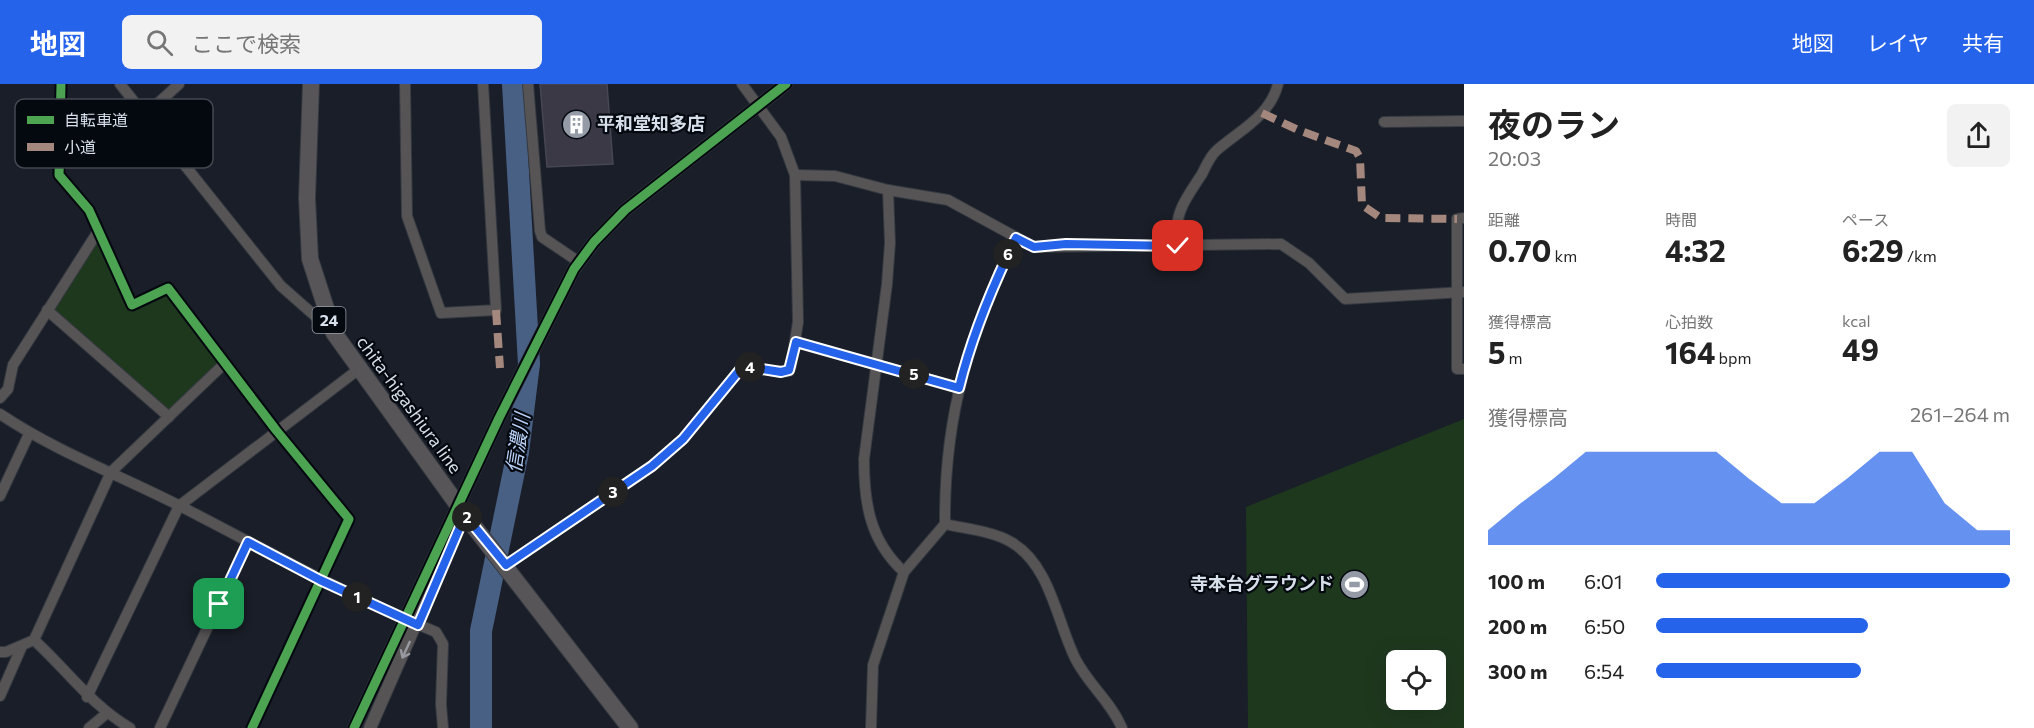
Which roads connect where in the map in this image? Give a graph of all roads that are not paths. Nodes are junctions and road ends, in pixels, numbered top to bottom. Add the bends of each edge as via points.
1 (61, 84) edge
2 (120, 84) edge
3 (179, 84) edge
4 (311, 84) edge
5 (405, 84) edge
6 (483, 84) edge
7 (528, 84) edge
8 (742, 84) edge
9 (786, 84) edge
10 (1278, 84) edge
11 (60, 99) edge
12 (131, 99) edge
13 (163, 99) edge
14 (759, 106) junction
15 (1384, 122) dead end
16 (1464, 122) edge
17 (58, 168) edge
18 (186, 168) edge
19 (795, 175) junction
20 (888, 190) junction
21 (1464, 218) edge
22 (97, 233) junction
23 (1016, 238) junction
24 (1178, 246) junction
25 (579, 262) junction
26 (1460, 292) edge
27 (47, 310) junction
28 (334, 333) junction
29 (796, 342) junction
30 (225, 363) junction
31 (876, 363) junction
32 (358, 369) junction
33 (1464, 369) edge
34 (959, 388) junction
35 (0, 398) edge
36 (0, 414) edge
37 (169, 417) junction
38 (276, 430) junction
39 (29, 434) junction
40 (111, 472) junction
41 (0, 496) edge
42 (179, 506) junction
43 (462, 510) junction
44 (945, 524) junction
45 (248, 542) junction
46 (506, 565) junction
47 (904, 572) junction
48 (320, 580) junction
49 (405, 619) junction
50 (418, 625) junction
51 (34, 640) junction
52 (22, 645) junction
53 (0, 652) edge
54 (0, 696) edge
55 (87, 697) junction
56 (106, 714) junction
57 (89, 728) edge
58 (130, 728) edge
59 (160, 728) edge
60 (252, 728) edge
61 (354, 728) edge
62 (370, 728) edge
63 (443, 728) edge
64 (630, 728) edge
65 (871, 728) edge
66 (1122, 728) edge

1 - 11 street
2 - 12 street
3 - 13 street
4 - 28 main road, chita-higashiura line / 24 via 310,259
5 - 6 street via 407,216 441,313 496,310
7 - 25 street via 540,231 542,237
8 - 14 street
9 - 14 street
10 - 24 street via 1274,100 1253,123 1215,152 1182,203 1176,230
14 - 19 street via 781,137
14 - 25 street via 625,210
15 - 16 street
17 - 22 street via 59,175 89,210
18 - 28 street via 281,286
19 - 20 street via 835,176
19 - 29 street
20 - 23 street via 948,200
20 - 31 street via 890,243
21 - 26 street via 1457,219
22 - 27 street
22 - 30 street via 132,305 168,288
23 - 24 street via 1034,247
23 - 34 street via 972,339
24 - 26 street via 1281,244 1309,263 1345,299
25 - 43 street via 499,418
26 - 33 street via 1457,369
27 - 35 street via 13,365 8,389
27 - 37 street
28 - 32 main road, chita-higashiura line / 24
29 - 31 street
29 - 46 street via 789,370 743,366 683,439 652,466
30 - 37 street
30 - 38 street
31 - 34 street
31 - 47 street via 864,459 864,495 878,542
32 - 38 street
32 - 43 main road, chita-higashiura line / 24
34 - 44 street via 945,477
36 - 39 street
37 - 40 street
38 - 42 street
38 - 48 street via 349,519
39 - 40 street
39 - 41 street
40 - 42 street
40 - 51 street
42 - 45 street
42 - 55 street
43 - 46 main road, chita-higashiura line / 24
43 - 49 street
43 - 50 street
44 - 47 street
44 - 66 street via 999,536 1021,549 1042,575 1077,661 1114,710
45 - 48 street
45 - 59 street
46 - 64 main road, chita-higashiura line / 24
47 - 65 street via 873,665
48 - 49 street
48 - 60 street
49 - 50 street
49 - 61 street
50 -> 62 street
50 - 63 street via 436,632 443,644
51 - 52 street
51 - 55 street
52 - 53 street
52 - 54 street
55 - 56 street
56 - 57 street
56 - 58 street

